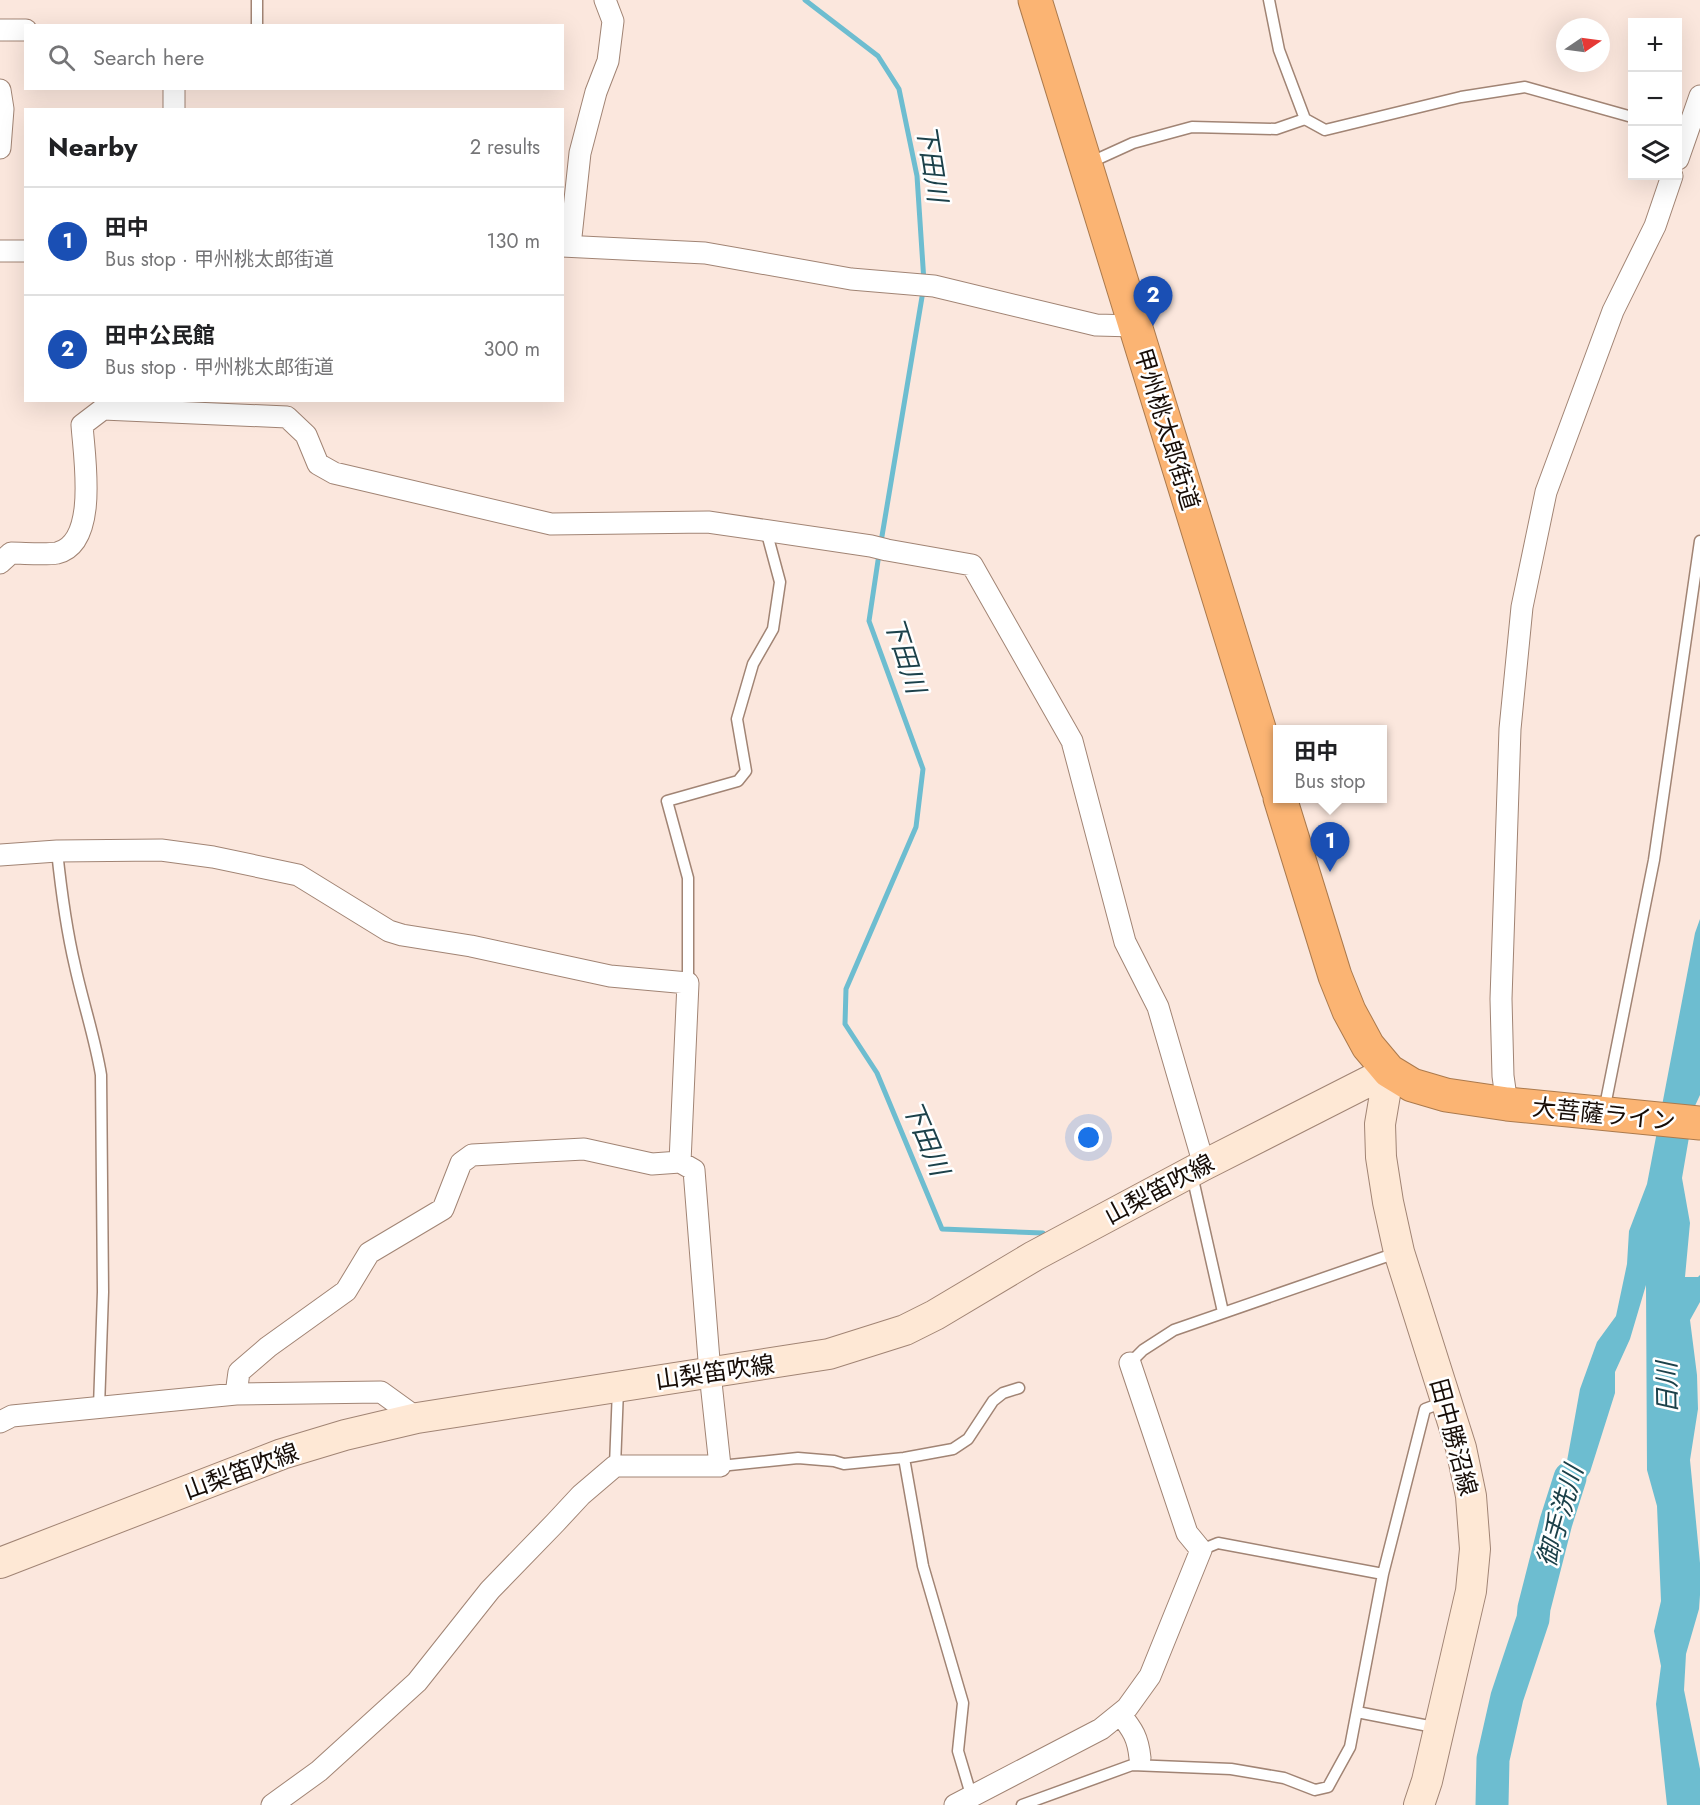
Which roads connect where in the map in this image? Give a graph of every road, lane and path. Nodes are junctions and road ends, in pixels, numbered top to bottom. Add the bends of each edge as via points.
1 (256, 0) edge
2 (605, 0) edge
3 (1035, 0) edge
4 (1269, 0) edge
5 (257, 24) edge
6 (0, 30) edge
7 (24, 30) edge
8 (0, 90) edge
9 (174, 90) edge
10 (1700, 96) edge
11 (174, 108) edge
12 (1628, 116) edge
13 (1305, 119) junction
14 (1682, 129) edge
15 (0, 148) edge
16 (1086, 164) junction
17 (1671, 180) edge
18 (566, 246) edge
19 (0, 251) edge
20 (24, 251) edge
21 (1135, 326) junction
22 (161, 406) edge
23 (766, 530) junction
24 (1700, 541) edge
25 (0, 563) edge
26 (1273, 774) edge
27 (1282, 803) edge
28 (57, 851) junction
29 (0, 855) edge
30 (688, 982) junction
31 (1389, 1071) junction
32 (1507, 1104) junction
33 (1603, 1114) junction
34 (1700, 1123) edge
35 (680, 1162) junction
36 (1198, 1168) junction
37 (1399, 1252) junction
38 (1223, 1312) junction
39 (1130, 1363) joint
40 (710, 1373) junction
41 (618, 1386) junction
42 (1019, 1388) dead end
43 (236, 1394) junction
44 (1446, 1401) junction
45 (99, 1407) junction
46 (417, 1418) junction
47 (0, 1422) edge
48 (904, 1458) junction
49 (615, 1466) junction
50 (720, 1466) junction
51 (1201, 1550) junction
52 (0, 1563) edge
53 (1383, 1574) junction
54 (1357, 1712) junction
55 (1120, 1714) junction
56 (1439, 1729) junction
57 (1140, 1762) junction
58 (966, 1802) edge
59 (272, 1805) edge
60 (1022, 1805) edge
61 (1419, 1805) edge

1 - 5 lane
2 - 18 street via 613,21 608,61 580,153
3 - 16 highway, 甲州桃太郎街道
4 - 13 lane via 1279,50
6 - 7 street
8 - 15 street
9 - 11 street
10 - 14 street
12 - 13 lane via 1525,87 1461,97 1325,130
13 - 16 lane via 1276,129 1192,127 1133,143
16 - 21 highway, 甲州桃太郎街道
17 - 32 street via 1655,226 1613,311 1546,492 1522,607 1510,729 1502,987
18 - 21 street via 705,253 851,279 925,285 1096,325
19 - 20 street
21 - 26 highway, 甲州桃太郎街道
22 - 23 street via 287,417 306,435 318,464 334,473 551,524 708,522
22 - 25 street via 102,409 82,425 87,496 83,526 71,547 57,553 11,553
23 - 30 lane via 780,582 772,629 753,664 737,719 746,771 738,781 667,801 688,878
23 - 36 street via 972,565 1072,741 1125,942 1158,1007
24 - 33 lane via 1654,860
27 - 31 highway via 1349,1011 1368,1046
28 - 29 street
28 - 30 street via 161,850 213,857 298,875 389,931 402,935 610,976
28 - 45 lane via 75,965 100,1075 103,1292
30 - 35 street
31 - 32 highway via 1412,1085 1446,1095
31 - 36 main road, 山梨笛吹線
31 - 37 main road, 田中勝沼線 via 1380,1124 1381,1157
32 - 33 highway, 大菩薩ライン
33 - 34 highway, 大菩薩ライン
35 - 40 street via 694,1170
35 - 43 street via 652,1164 584,1149 472,1155 461,1163 443,1209 369,1253 346,1291 239,1372
36 - 38 lane
36 - 40 main road, 山梨笛吹線 via 905,1330 829,1354
37 - 38 lane
37 - 44 main road, 田中勝沼線
38 - 39 lane via 1174,1329
39 - 51 street via 1187,1533
40 - 41 main road, 山梨笛吹線
40 - 50 street
41 - 46 main road, 山梨笛吹線
41 - 49 lane
42 - 48 lane via 993,1401 968,1439 953,1449
43 - 45 street
43 - 46 street via 381,1392
44 - 53 lane via 1425,1409
44 - 56 main road, 田中勝沼線 via 1471,1496 1475,1550 1471,1591
45 - 47 street via 12,1416
46 - 52 main road, 山梨笛吹線 via 282,1454
48 - 50 lane via 844,1464 798,1458
48 - 58 lane via 923,1566 963,1703 958,1751
49 - 50 street
49 - 59 street via 581,1495 490,1590 417,1682 319,1771
51 - 53 lane via 1218,1543
51 - 55 street via 1150,1676
53 - 54 lane
54 - 56 lane
54 - 57 lane via 1350,1747 1328,1787 1315,1790 1284,1778 1231,1769
55 - 57 street via 1138,1741
55 - 58 street via 1101,1730
56 - 61 main road, 田中勝沼線
57 - 60 lane

